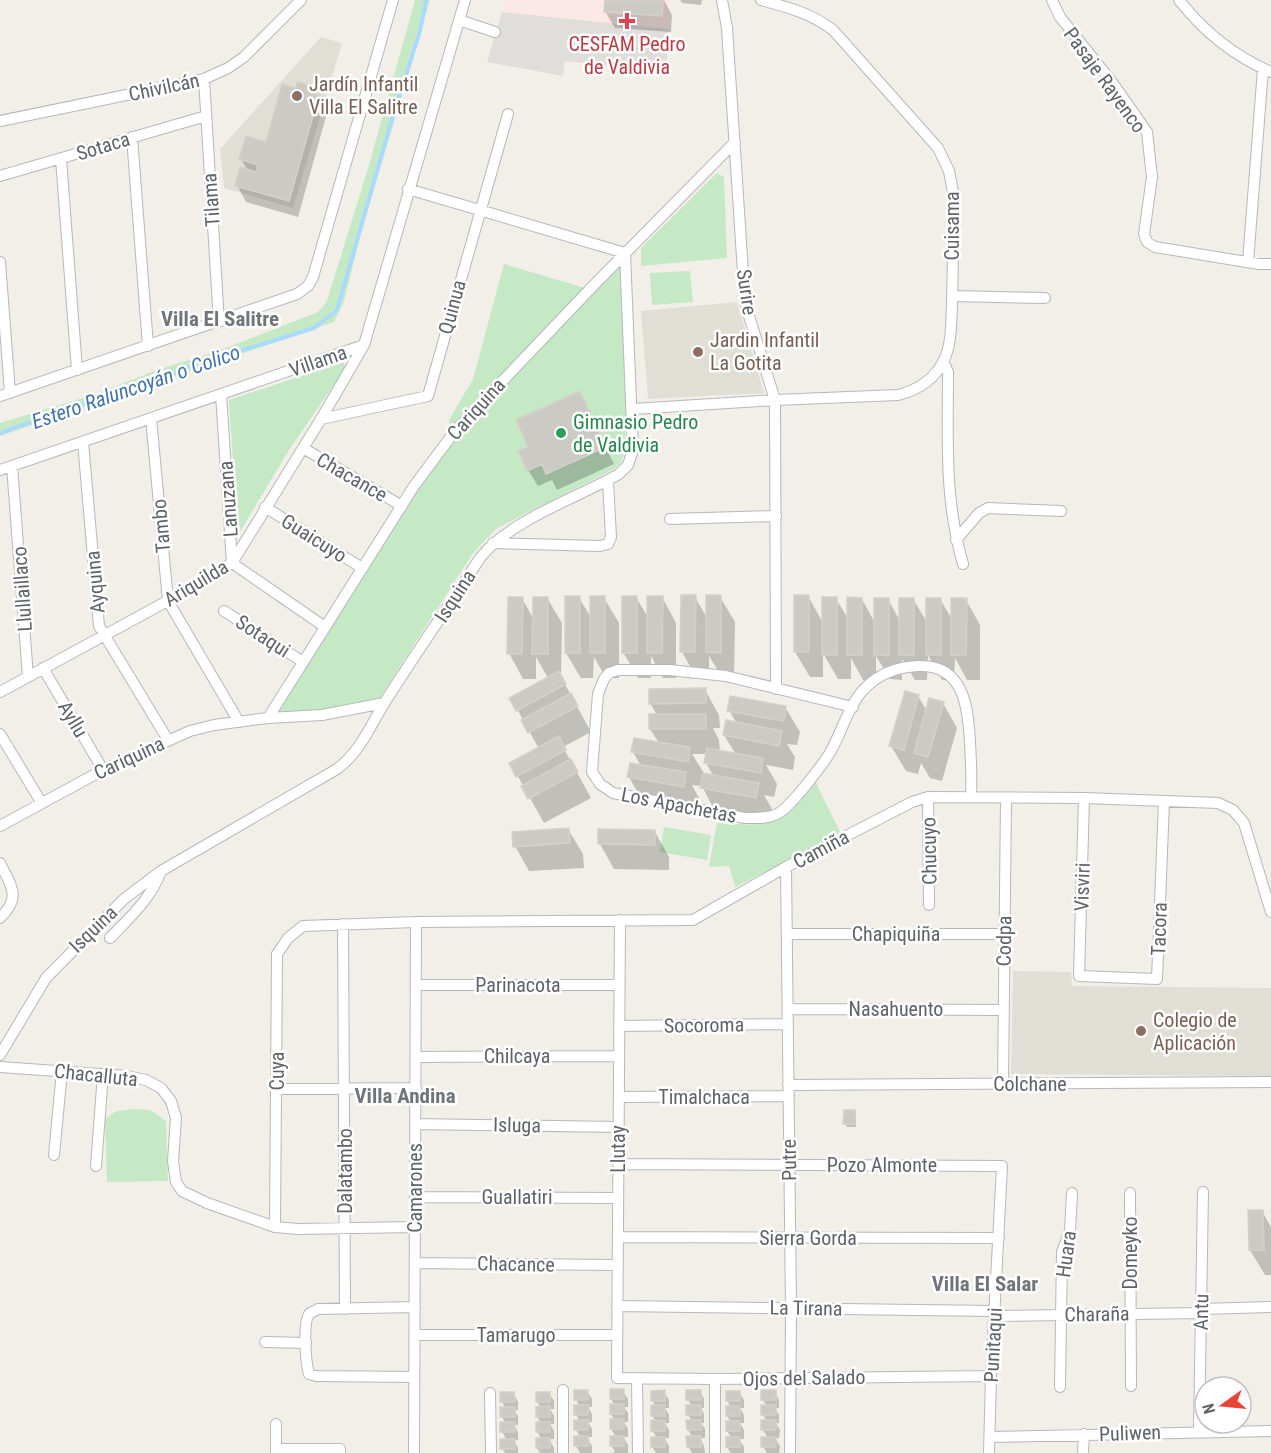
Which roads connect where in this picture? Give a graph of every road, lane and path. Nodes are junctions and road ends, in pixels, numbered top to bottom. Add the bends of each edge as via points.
1 (301, 0) edge
2 (393, 0) edge
3 (465, 0) edge
4 (723, 0) edge
5 (761, 0) edge
6 (1052, 0) edge
7 (1179, 0) edge
8 (459, 20) junction
9 (495, 32) dead end
10 (1267, 71) edge
11 (204, 79) junction
12 (508, 114) dead end
13 (206, 116) junction
14 (0, 121) edge
15 (132, 137) junction
16 (735, 142) junction
17 (61, 159) junction
18 (0, 176) edge
19 (408, 189) junction
20 (479, 211) junction
21 (625, 253) junction
22 (1248, 261) junction
23 (0, 262) edge
24 (1271, 264) edge
25 (952, 296) junction
26 (1045, 298) dead end
27 (219, 322) junction
28 (364, 345) junction
29 (148, 346) junction
30 (943, 361) junction
31 (77, 370) junction
32 (5, 394) edge
33 (221, 394) junction
34 (776, 400) junction
35 (633, 409) junction
36 (151, 418) junction
37 (321, 418) junction
38 (83, 442) junction
39 (303, 448) junction
40 (12, 466) junction
41 (0, 470) edge
42 (608, 481) junction
43 (402, 506) junction
44 (265, 507) junction
45 (1061, 511) dead end
46 (776, 516) junction
47 (670, 519) dead end
48 (956, 540) junction
49 (493, 543) junction
50 (232, 563) junction
51 (963, 564) dead end
52 (362, 568) junction
53 (168, 601) junction
54 (224, 611) dead end
55 (325, 627) junction
56 (103, 634) junction
57 (303, 662) junction
58 (43, 668) junction
59 (28, 676) junction
60 (776, 689) junction
61 (0, 692) edge
62 (384, 704) junction
63 (853, 707) junction
64 (268, 717) junction
65 (239, 722) junction
66 (0, 734) edge
67 (168, 740) junction
68 (103, 770) junction
69 (928, 797) junction
70 (971, 797) junction
71 (1006, 798) junction
72 (1084, 798) junction
73 (1164, 801) junction
74 (41, 802) junction
75 (0, 826) edge
76 (0, 863) edge
77 (786, 867) junction
78 (161, 871) junction
79 (929, 905) dead end
80 (1271, 912) edge
81 (0, 918) edge
82 (620, 920) junction
83 (416, 922) junction
84 (343, 924) junction
85 (303, 926) joint
86 (787, 934) junction
87 (1005, 934) junction
88 (110, 938) dead end
89 (1079, 976) joint
90 (416, 985) junction
91 (619, 985) junction
92 (788, 1009) junction
93 (1004, 1010) junction
94 (788, 1024) junction
95 (619, 1026) junction
96 (0, 1055) edge
97 (619, 1056) junction
98 (416, 1057) junction
99 (0, 1067) edge
100 (62, 1071) junction
101 (103, 1074) junction
102 (1271, 1082) edge
103 (789, 1084) junction
104 (1003, 1085) junction
105 (344, 1088) junction
106 (416, 1088) junction
107 (276, 1089) junction
108 (619, 1096) junction
109 (789, 1096) junction
110 (416, 1124) junction
111 (618, 1127) junction
112 (54, 1155) dead end
113 (618, 1164) junction
114 (789, 1165) junction
115 (96, 1166) dead end
116 (1002, 1166) joint
117 (1203, 1192) dead end
118 (1072, 1193) dead end
119 (1130, 1193) dead end
120 (415, 1197) junction
121 (618, 1198) junction
122 (275, 1227) junction
123 (415, 1227) junction
124 (345, 1229) junction
125 (618, 1237) junction
126 (790, 1238) junction
127 (999, 1238) junction
128 (415, 1263) junction
129 (618, 1265) junction
130 (618, 1306) junction
131 (415, 1307) junction
132 (1271, 1307) edge
133 (791, 1308) junction
134 (345, 1309) junction
135 (1201, 1311) junction
136 (995, 1313) junction
137 (1131, 1314) junction
138 (1060, 1315) junction
139 (415, 1335) junction
140 (617, 1335) junction
141 (265, 1341) dead end
142 (306, 1343) junction
143 (1200, 1375) edge
144 (991, 1376) junction
145 (414, 1377) junction
146 (790, 1377) junction
147 (617, 1378) joint
148 (637, 1378) junction
149 (715, 1379) junction
150 (1131, 1386) dead end
151 (1060, 1387) dead end
152 (563, 1390) dead end
153 (490, 1393) dead end
154 (276, 1424) dead end
155 (1193, 1431) edge
156 (1253, 1431) edge
157 (1271, 1431) edge
158 (1084, 1434) junction
159 (990, 1437) junction
160 (276, 1451) edge
161 (340, 1453) edge
162 (414, 1453) edge
163 (491, 1453) edge
164 (563, 1453) edge
165 (638, 1453) edge
166 (715, 1453) edge
167 (790, 1453) edge
168 (989, 1453) edge
169 (1083, 1453) edge

1 - 11 street, Chivilcán via 244,57
2 - 27 street via 311,282 297,294
3 - 8 street, Villama
4 - 16 street, Surire
5 - 25 street, Cuisama via 796,9 833,30 938,148 949,171 954,197
6 - 22 street, Pasaje Rayenco via 1060,17 1147,132 1152,177 1144,234 1147,242 1155,247
7 - 10 street via 1200,26 1233,53
8 - 9 street
8 - 19 street, Villama
10 - 22 street
11 - 13 street, Tilama
11 - 14 street, Chivilcán
12 - 20 street, Quinua
13 - 15 street, Sotaca
13 - 27 street, Tilama
15 - 17 street, Sotaca
15 - 29 street
16 - 21 street, Cariquina
16 - 34 street, Surire via 746,303
17 - 18 street, Sotaca
17 - 31 street
19 - 20 street
19 - 28 street, Villama
20 - 21 street
20 - 37 street, Quinua via 428,396
21 - 35 street, Isquina
21 - 43 street, Cariquina via 455,430
22 - 24 street
23 - 32 street
25 - 26 street
25 - 30 street, Cuisama via 950,343
27 - 29 street
28 - 33 street, Villama
28 - 37 street, Ariquilda
29 - 31 street
30 - 34 street, Cuisama via 925,383 898,395
30 - 48 street via 948,372 948,491
31 - 32 street
33 - 36 street, Villama
33 - 50 street, Lanuzana
34 - 35 street, Cuisama
34 - 46 street, Surire
35 - 42 street, Isquina via 632,458 624,470
36 - 38 street, Villama
36 - 53 street, Tambo
37 - 39 street, Ariquilda
38 - 40 street, Villama
38 - 56 street, Ayquina via 97,609
39 - 43 street, Chacance
39 - 44 street, Ariquilda
40 - 41 street, Villama
40 - 59 street, Llullaillaco
42 - 49 street, Isquina via 514,528
42 - 49 street via 608,544
43 - 52 street, Cariquina
44 - 50 street, Ariquilda
44 - 52 street, Guaicuyo
45 - 48 street via 988,508
46 - 47 street
46 - 60 street, Surire
48 - 51 street
49 - 62 street, Isquina
50 - 53 street, Ariquilda
50 - 55 street, Lanuzana
52 - 55 street, Cariquina
53 - 56 street, Ariquilda
53 - 65 street, Tambo
54 - 57 street, Sotaqui
55 - 57 street, Cariquina
56 - 58 street, Ariquilda
56 - 67 street, Ayquina
57 - 64 street, Cariquina
58 - 59 street, Ariquilda
58 - 68 street, Ayllu
59 - 61 street, Ariquilda
60 - 63 street, Los Apachetas
60 - 63 street, Los Apachetas via 743,679 685,671 618,670 609,674 598,694 592,772 613,793 745,818 777,814 789,806 831,751
62 - 64 street, Cariquina via 322,715
62 - 78 street, Isquina via 361,745 337,769
63 - 70 street, Los Apachetas via 864,688 890,671 922,666 946,674 960,687 967,705
64 - 65 street, Cariquina
65 - 67 street, Cariquina via 190,731
66 - 74 street
67 - 68 street, Cariquina
68 - 74 street, Cariquina
69 - 70 street, Camiña
69 - 77 street, Camiña
69 - 79 street, Chucuyo
70 - 71 street, Camiña
71 - 72 street, Camiña
71 - 87 street, Codpa
72 - 73 street, Camiña
72 - 89 street, Visviri
73 - 80 street, Camiña via 1218,803 1239,816
73 - 89 street, Tacora via 1157,979
74 - 75 street, Cariquina
76 - 81 street via 13,897 10,908
77 - 82 street, Camiña via 693,920
77 - 86 street, Putre
78 - 88 street via 142,905
78 - 96 street, Isquina via 124,899 46,978
82 - 83 street, Camiña
82 - 91 street, Llutay
83 - 84 street, Camiña
83 - 90 street, Camarones
84 - 85 street, Camiña
84 - 105 street, Dalatambo
85 - 107 street, Cuya via 277,954
86 - 87 street, Chapiquiña
86 - 92 street, Putre
87 - 93 street, Codpa
90 - 91 street, Parinacota
90 - 98 street, Camarones
91 - 95 street, Llutay
92 - 93 street, Nasahuento
92 - 94 street, Putre
93 - 104 street, Codpa
94 - 95 street, Socoroma
94 - 103 street, Putre
95 - 97 street, Llutay
97 - 98 street, Chilcaya
97 - 108 street, Llutay
98 - 106 street, Camarones
99 - 100 street, Chacalluta
100 - 101 street, Chacalluta
100 - 112 street
101 - 115 street
101 - 122 street, Chacalluta via 146,1080 161,1088 171,1101 176,1118 173,1161 176,1182 182,1191
102 - 104 street, Colchane
103 - 104 street, Colchane
103 - 109 street, Putre
105 - 106 street
105 - 107 street
105 - 124 street, Dalatambo
106 - 110 street, Camarones
107 - 122 street, Cuya
108 - 109 street, Timalchaca
108 - 111 street, Llutay
109 - 114 street, Putre
110 - 111 street, Isluga
110 - 120 street, Camarones
111 - 113 street, Llutay
113 - 114 street, Pozo Almonte
113 - 121 street, Llutay
114 - 116 street, Pozo Almonte
114 - 126 street, Putre
116 - 127 street, Punitaqui
117 - 135 street, Antu
118 - 138 street, Huara via 1070,1232 1062,1252
119 - 137 street, Domeyko
120 - 121 street, Guallatiri
120 - 123 street, Camarones
121 - 125 street, Llutay
122 - 124 street
123 - 124 street
123 - 128 street, Camarones
124 - 134 street, Dalatambo
125 - 126 street, Sierra Gorda
125 - 129 street, Llutay
126 - 127 street, Sierra Gorda
126 - 133 street, Putre
127 - 136 street, Punitaqui
128 - 129 street, Chacance
128 - 131 street, Camarones
129 - 130 street, Llutay
130 - 133 street, La Tirana
130 - 140 street, Llutay
131 - 134 street
131 - 139 street, Camarones
132 - 135 street, Charaña
133 - 136 street, La Tirana
133 - 146 street, Putre
134 - 142 street via 318,1309 310,1313 306,1320
135 - 137 street, Charaña
135 - 143 street, Antu
136 - 138 street, Charaña
136 - 144 street, Punitaqui
137 - 138 street, Charaña
137 - 150 street, Domeyko
138 - 151 street, Huara
139 - 140 street, Tamarugo
139 - 145 street, Camarones
140 - 147 street, Llutay
141 - 142 street
142 - 145 street via 309,1374
144 - 146 street, Ojos del Salado
144 - 159 street, Punitaqui
145 - 162 street, Camarones
146 - 149 street, Ojos del Salado
146 - 167 street, Putre
147 - 148 street, Ojos del Salado
148 - 149 street, Ojos del Salado
148 - 165 street
149 - 166 street
152 - 164 street
153 - 163 street
154 - 160 street
155 - 158 street, Puliwen
156 - 157 street, Puliwen
158 - 159 street, Puliwen
158 - 169 street
159 - 168 street, Punitaqui
160 - 161 street via 340,1449

